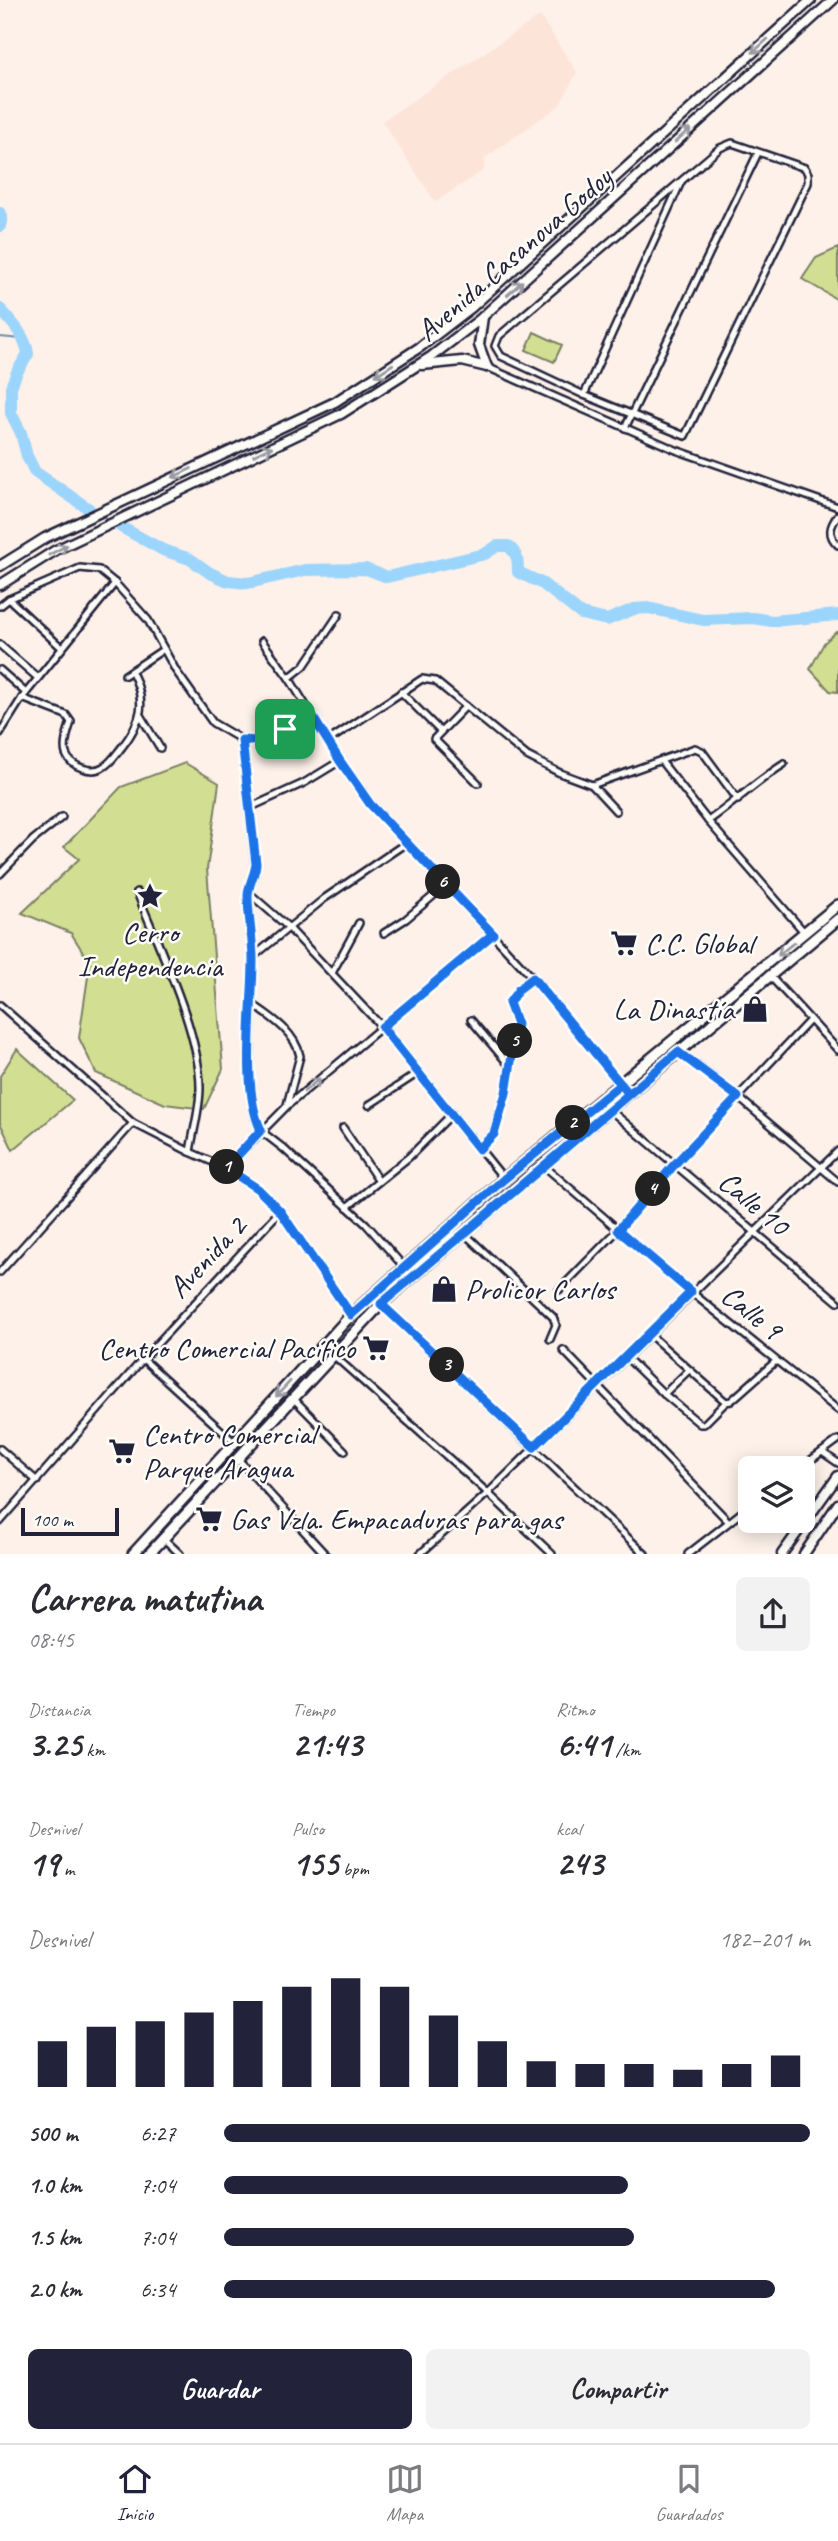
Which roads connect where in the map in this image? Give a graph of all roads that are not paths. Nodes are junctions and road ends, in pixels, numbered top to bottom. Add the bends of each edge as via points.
1 (811, 0) edge
2 (833, 0) edge
3 (758, 153) junction
4 (682, 179) junction
5 (483, 317) junction
6 (417, 366) junction
7 (487, 367) junction
8 (583, 395) junction
9 (632, 414) junction
10 (625, 428) junction
11 (838, 507) edge
12 (838, 515) edge
13 (838, 545) edge
14 (0, 566) edge
15 (115, 583) junction
16 (0, 585) edge
17 (9, 598) junction
18 (0, 606) edge
19 (339, 614) dead end
20 (262, 641) dead end
21 (0, 645) edge
22 (62, 648) junction
23 (164, 649) junction
24 (0, 670) edge
25 (38, 678) junction
26 (289, 678) junction
27 (401, 692) junction
28 (24, 695) junction
29 (466, 706) junction
30 (311, 714) junction
31 (140, 715) junction
32 (440, 731) junction
33 (0, 733) edge
34 (242, 740) junction
35 (328, 741) junction
36 (160, 748) dead end
37 (340, 761) junction
38 (662, 761) junction
39 (784, 764) dead end
40 (478, 783) dead end
41 (592, 785) junction
42 (738, 800) junction
43 (251, 807) junction
44 (616, 811) dead end
45 (62, 817) dead end
46 (708, 821) junction
47 (406, 843) junction
48 (0, 874) edge
49 (446, 885) junction
50 (137, 892) dead end
51 (248, 892) junction
52 (838, 905) edge
53 (838, 919) edge
54 (359, 923) dead end
55 (288, 927) junction
56 (383, 933) dead end
57 (805, 933) junction
58 (493, 934) junction
59 (253, 957) junction
60 (332, 973) junction
61 (769, 976) junction
62 (533, 978) junction
63 (253, 1004) junction
64 (0, 1005) edge
65 (471, 1020) dead end
66 (810, 1020) junction
67 (382, 1027) junction
68 (838, 1050) edge
69 (678, 1052) junction
70 (510, 1066) junction
71 (418, 1073) junction
72 (621, 1084) junction
73 (629, 1094) junction
74 (738, 1097) junction
75 (369, 1105) dead end
76 (287, 1106) junction
77 (610, 1110) junction
78 (451, 1115) junction
79 (133, 1122) junction
80 (343, 1128) dead end
81 (261, 1130) junction
82 (479, 1149) junction
83 (838, 1151) edge
84 (190, 1152) junction
85 (543, 1165) junction
86 (674, 1165) junction
87 (821, 1167) junction
88 (226, 1168) junction
89 (504, 1179) junction
90 (378, 1180) junction
91 (838, 1182) edge
92 (347, 1207) junction
93 (280, 1211) junction
94 (618, 1230) junction
95 (463, 1232) junction
96 (753, 1233) junction
97 (404, 1267) junction
98 (0, 1272) edge
99 (559, 1290) dead end
100 (691, 1292) junction
101 (838, 1302) edge
102 (381, 1304) junction
103 (351, 1315) junction
104 (649, 1334) junction
105 (550, 1339) dead end
106 (564, 1350) dead end
107 (332, 1354) junction
108 (626, 1357) junction
109 (143, 1359) junction
110 (776, 1360) junction
111 (688, 1371) junction
112 (596, 1385) junction
113 (664, 1394) junction
114 (292, 1397) junction
115 (726, 1402) junction
116 (838, 1410) edge
117 (838, 1440) edge
118 (234, 1442) junction
119 (534, 1447) junction
120 (0, 1449) edge
121 (345, 1451) dead end
122 (822, 1452) junction
123 (815, 1457) edge
124 (237, 1458) junction
125 (838, 1463) edge
126 (838, 1476) edge
127 (37, 1481) junction
128 (488, 1493) junction
129 (838, 1504) edge
130 (738, 1514) edge
131 (728, 1521) junction
132 (0, 1522) edge
133 (163, 1538) junction
134 (808, 1552) edge
135 (134, 1554) edge
136 (149, 1554) edge
137 (180, 1554) edge
138 (325, 1554) edge
139 (420, 1554) edge
140 (552, 1554) edge
141 (645, 1554) edge
142 (688, 1554) edge
143 (782, 1554) edge

1 -> 14 street, Avenida Casanova Godoy via 472,307 420,347 335,402 45,538
5 -> 2 street, Avenida Casanova Godoy
3 - 4 street via 726,144
3 - 9 street
3 - 9 street via 805,168 808,183 685,436
4 - 8 street
4 - 8 street via 499,335 495,346 501,355
5 - 6 street, Avenida Casanova Godoy
5 - 7 street via 479,345
6 - 7 street via 461,361
16 -> 6 street, Avenida Casanova Godoy via 56,550 341,414
7 - 10 street
8 - 9 street
9 - 10 street
10 - 11 street
12 - 13 street via 831,526
15 - 17 street via 99,570 80,568
15 - 22 street
15 - 23 street via 148,621
17 - 18 street
17 - 22 street
19 - 26 street via 304,666
20 - 26 street
21 - 25 street
22 - 25 street
23 - 31 street via 128,673 138,684
23 - 34 street via 208,718
24 - 28 street
25 - 28 street
26 - 30 street
27 - 29 street via 429,678
27 - 32 street
27 - 35 street
28 - 31 street via 70,719 66,754 84,769 103,767 113,758
28 - 33 street
29 - 32 street
29 - 41 street via 527,756
30 - 34 street via 257,741
30 - 35 street
31 - 36 street
32 - 40 street via 434,741
34 - 43 street
35 - 37 street
37 - 43 street
37 - 47 street via 370,804
38 - 41 street
38 - 42 street via 699,749
38 - 46 street
39 - 42 street
41 - 44 street
42 - 46 street
43 - 51 street via 256,864
45 - 48 street
46 - 57 street
47 - 49 street
47 - 55 street
49 - 56 street
49 - 58 street
50 - 84 street via 196,1057 200,1089
51 - 55 street
51 - 59 street
52 - 57 main road
53 - 61 main road
54 - 60 street
55 - 59 street
55 - 60 street
57 -> 72 main road
58 - 62 street
58 - 67 street
59 - 63 street
60 - 67 street
61 - 66 street
61 - 69 main road
62 - 70 street via 509,1003 517,1024
62 - 72 street
63 - 76 street via 273,1018 298,1048
63 - 81 street via 250,1075 255,1118
64 - 79 street
65 - 70 street
66 - 68 street
66 - 74 street
67 - 71 street
76 -> 67 street
69 - 73 main road
69 - 74 street
70 - 82 street via 494,1134
71 - 75 street
71 - 78 street
72 - 73 street
72 - 89 main road
73 - 77 main road
74 - 86 street
74 - 87 street
76 - 81 street
77 - 85 main road
77 - 86 street, Calle 10
78 - 82 street
78 - 90 street
79 - 84 street
79 - 98 street
80 - 90 street
81 - 88 street
81 - 92 street
82 - 89 street
83 - 87 street
84 - 88 street
85 - 94 street, Calle 9
85 - 95 main road
86 - 94 street
86 - 96 street, Calle 10
87 - 91 street
87 - 96 street
88 - 93 street via 258,1189
89 - 97 main road
90 - 92 street
92 - 97 street
93 - 103 street
93 - 109 street, Avenida 2
94 - 99 street
94 - 100 street, Calle 9
95 - 102 main road
95 - 105 street via 553,1317 556,1325
96 - 100 street
96 - 101 street, Calle 10
97 - 103 main road
100 - 104 street
100 - 110 street, Calle 9
102 - 107 main road
102 - 119 street
103 -> 118 main road
104 - 108 street
104 - 111 street
106 - 112 street
107 - 114 main road
107 - 128 street
108 - 112 street
108 - 113 street
109 - 118 street
109 - 127 street, Avenida 2
110 - 115 street
110 - 116 street, Calle 9
111 - 113 street
111 - 115 street
112 - 119 street
112 - 131 street
113 - 115 street via 700,1424
114 - 121 street
114 - 124 main road
117 - 122 street
118 - 135 main road
119 - 128 street
119 - 141 street
120 - 127 street
122 - 123 street
122 - 125 street
124 - 133 main road
124 - 138 street
126 - 143 street
127 - 132 street, Avenida 2
128 - 139 street
128 - 140 street
129 - 134 street
130 - 131 street
131 - 142 street
133 - 136 main road
133 - 137 street

